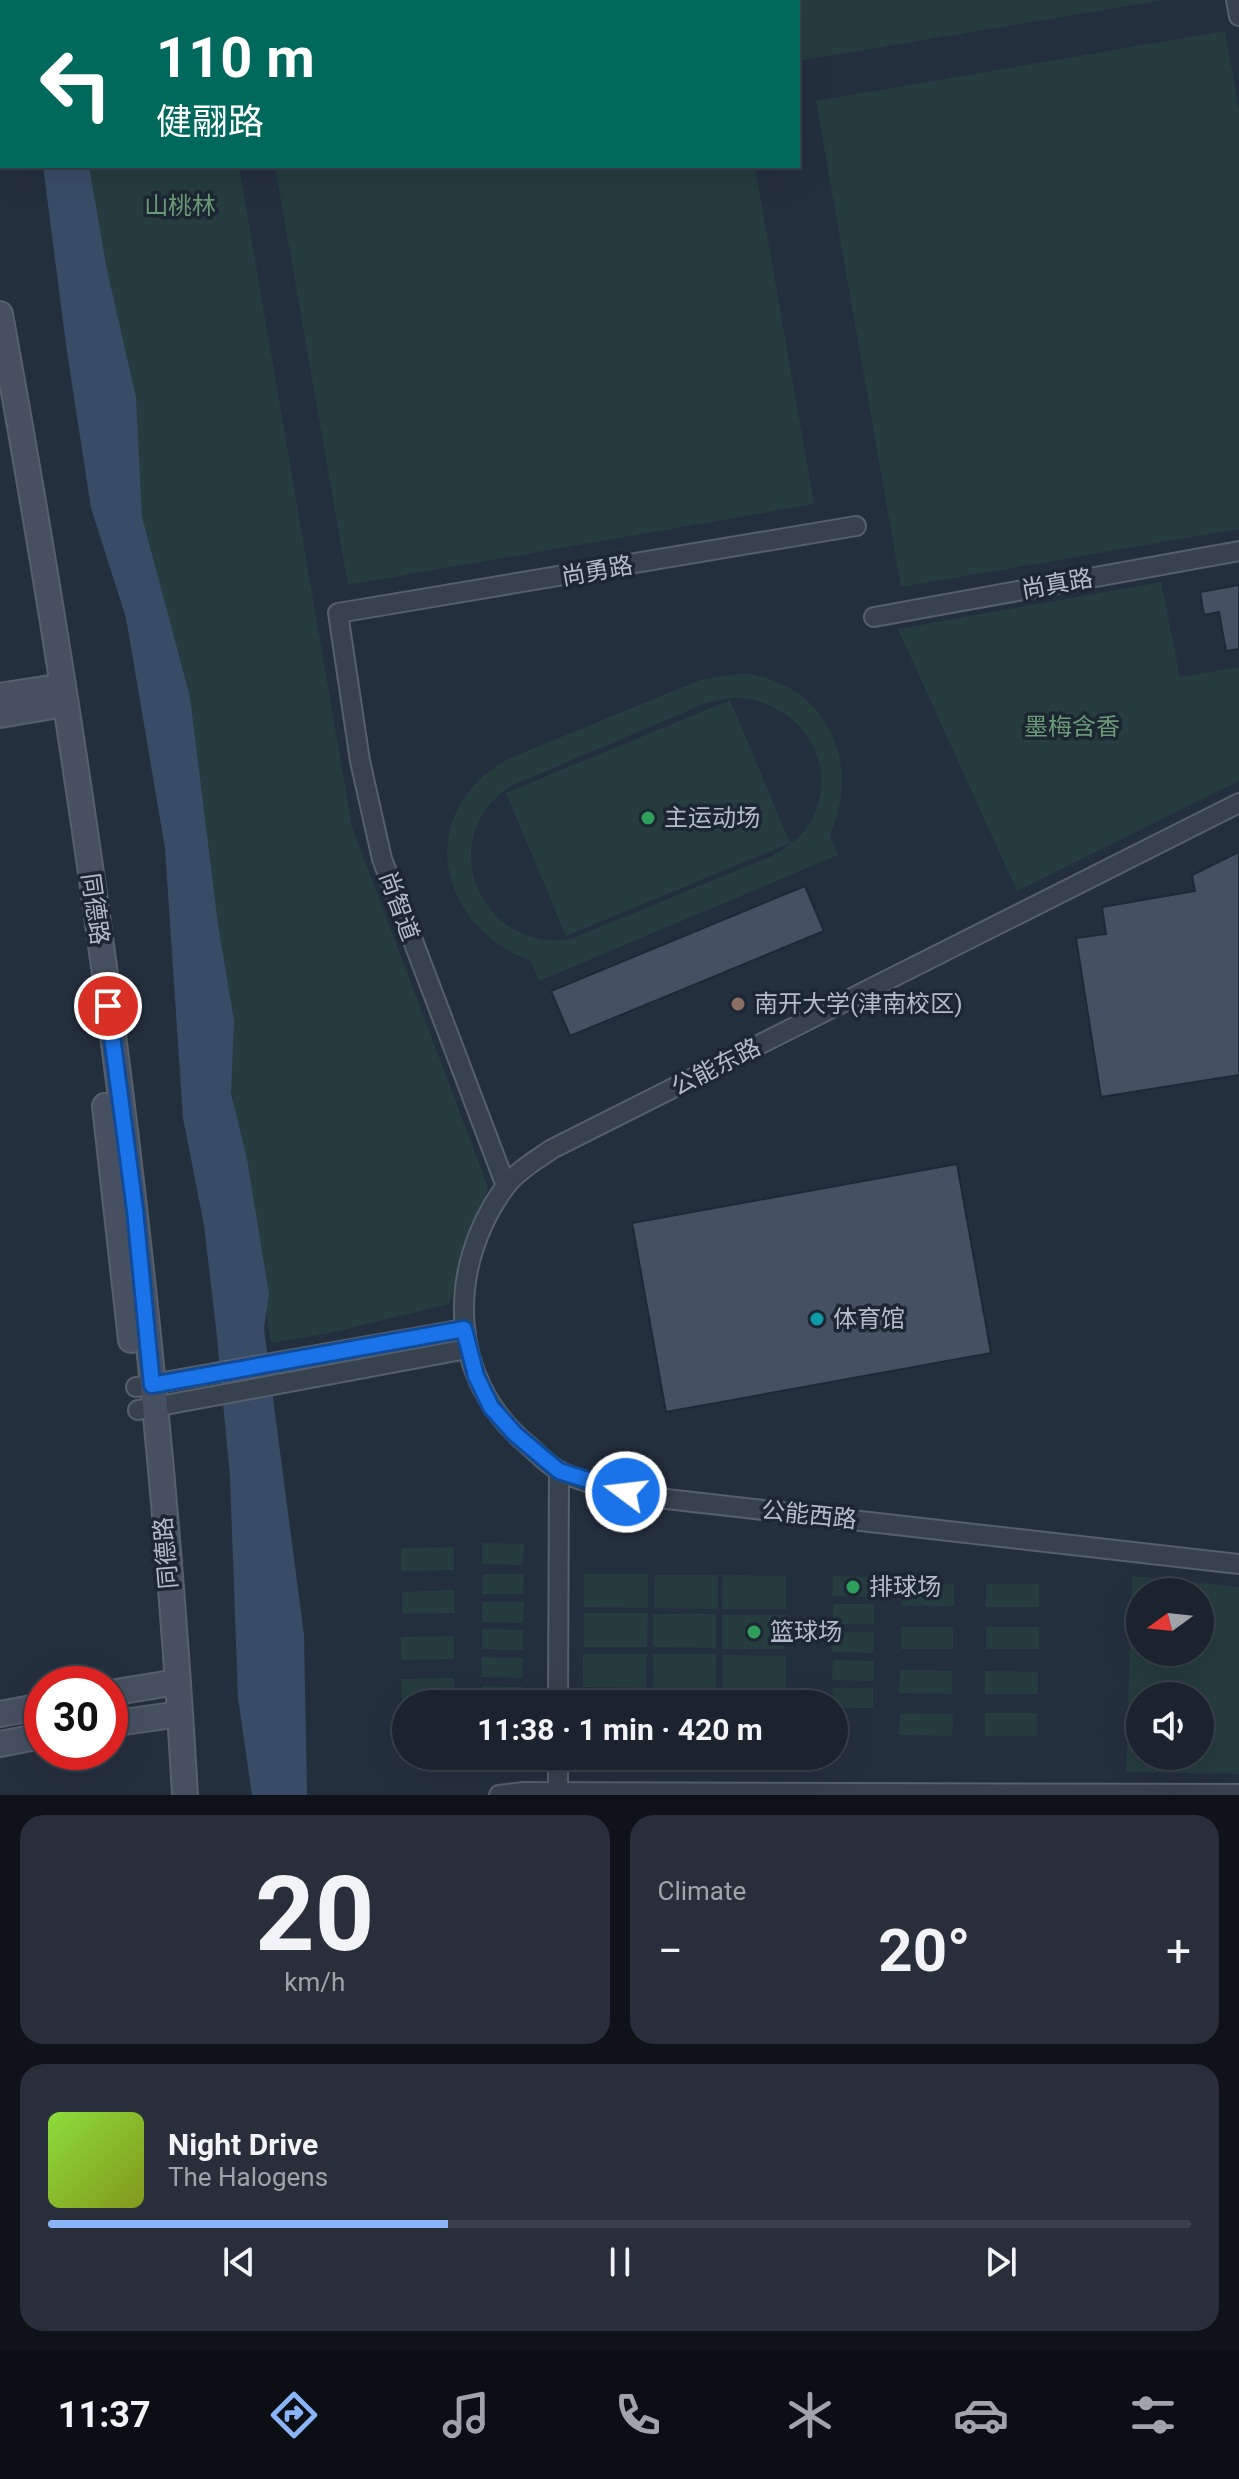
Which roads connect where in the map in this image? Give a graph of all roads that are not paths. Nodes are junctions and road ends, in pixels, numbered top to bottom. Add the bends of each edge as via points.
1 (1236, 0) edge
2 (1239, 16) edge
3 (0, 314) edge
4 (0, 399) edge
5 (856, 526) dead end
6 (1239, 551) edge
7 (338, 613) joint
8 (874, 617) dead end
9 (0, 696) edge
10 (56, 696) junction
11 (0, 715) edge
12 (1239, 803) edge
13 (506, 1186) junction
14 (464, 1329) junction
15 (467, 1349) junction
16 (145, 1397) junction
17 (559, 1471) junction
18 (1239, 1564) edge
19 (170, 1683) junction
20 (128, 1690) edge
21 (558, 1690) edge
22 (24, 1709) edge
23 (0, 1714) edge
24 (172, 1714) junction
25 (128, 1721) edge
26 (24, 1739) edge
27 (0, 1744) edge
28 (558, 1770) edge
29 (558, 1792) junction
30 (817, 1794) edge
31 (1239, 1794) edge
32 (169, 1795) edge
33 (185, 1795) edge
34 (499, 1795) edge

1 - 2 street
3 - 10 main road, 同德路
4 - 10 main road, 同德路
5 - 7 street, 尚勇路
6 - 8 street, 尚真路
7 - 13 street, 尚智道 via 360,761 382,859
9 - 10 main road
10 - 11 main road
10 - 16 main road, 同德路
12 - 13 street, 公能东路 via 552,1149
13 - 14 street, 公能东路 via 476,1240
14 - 15 street, 公能西路
14 - 16 street via 207,1375
15 - 16 street via 209,1396
15 - 17 street, 公能西路 via 491,1407
16 - 19 main road, 同德路
17 - 18 street, 公能西路 via 649,1497
17 - 21 street
19 - 20 main road
19 - 24 main road, 同德路
22 - 23 main road
24 - 25 main road
24 - 32 main road, 同德路
24 - 33 main road, 同德路
26 - 27 main road
28 - 29 street
29 - 30 street
29 - 34 street
30 - 31 street

